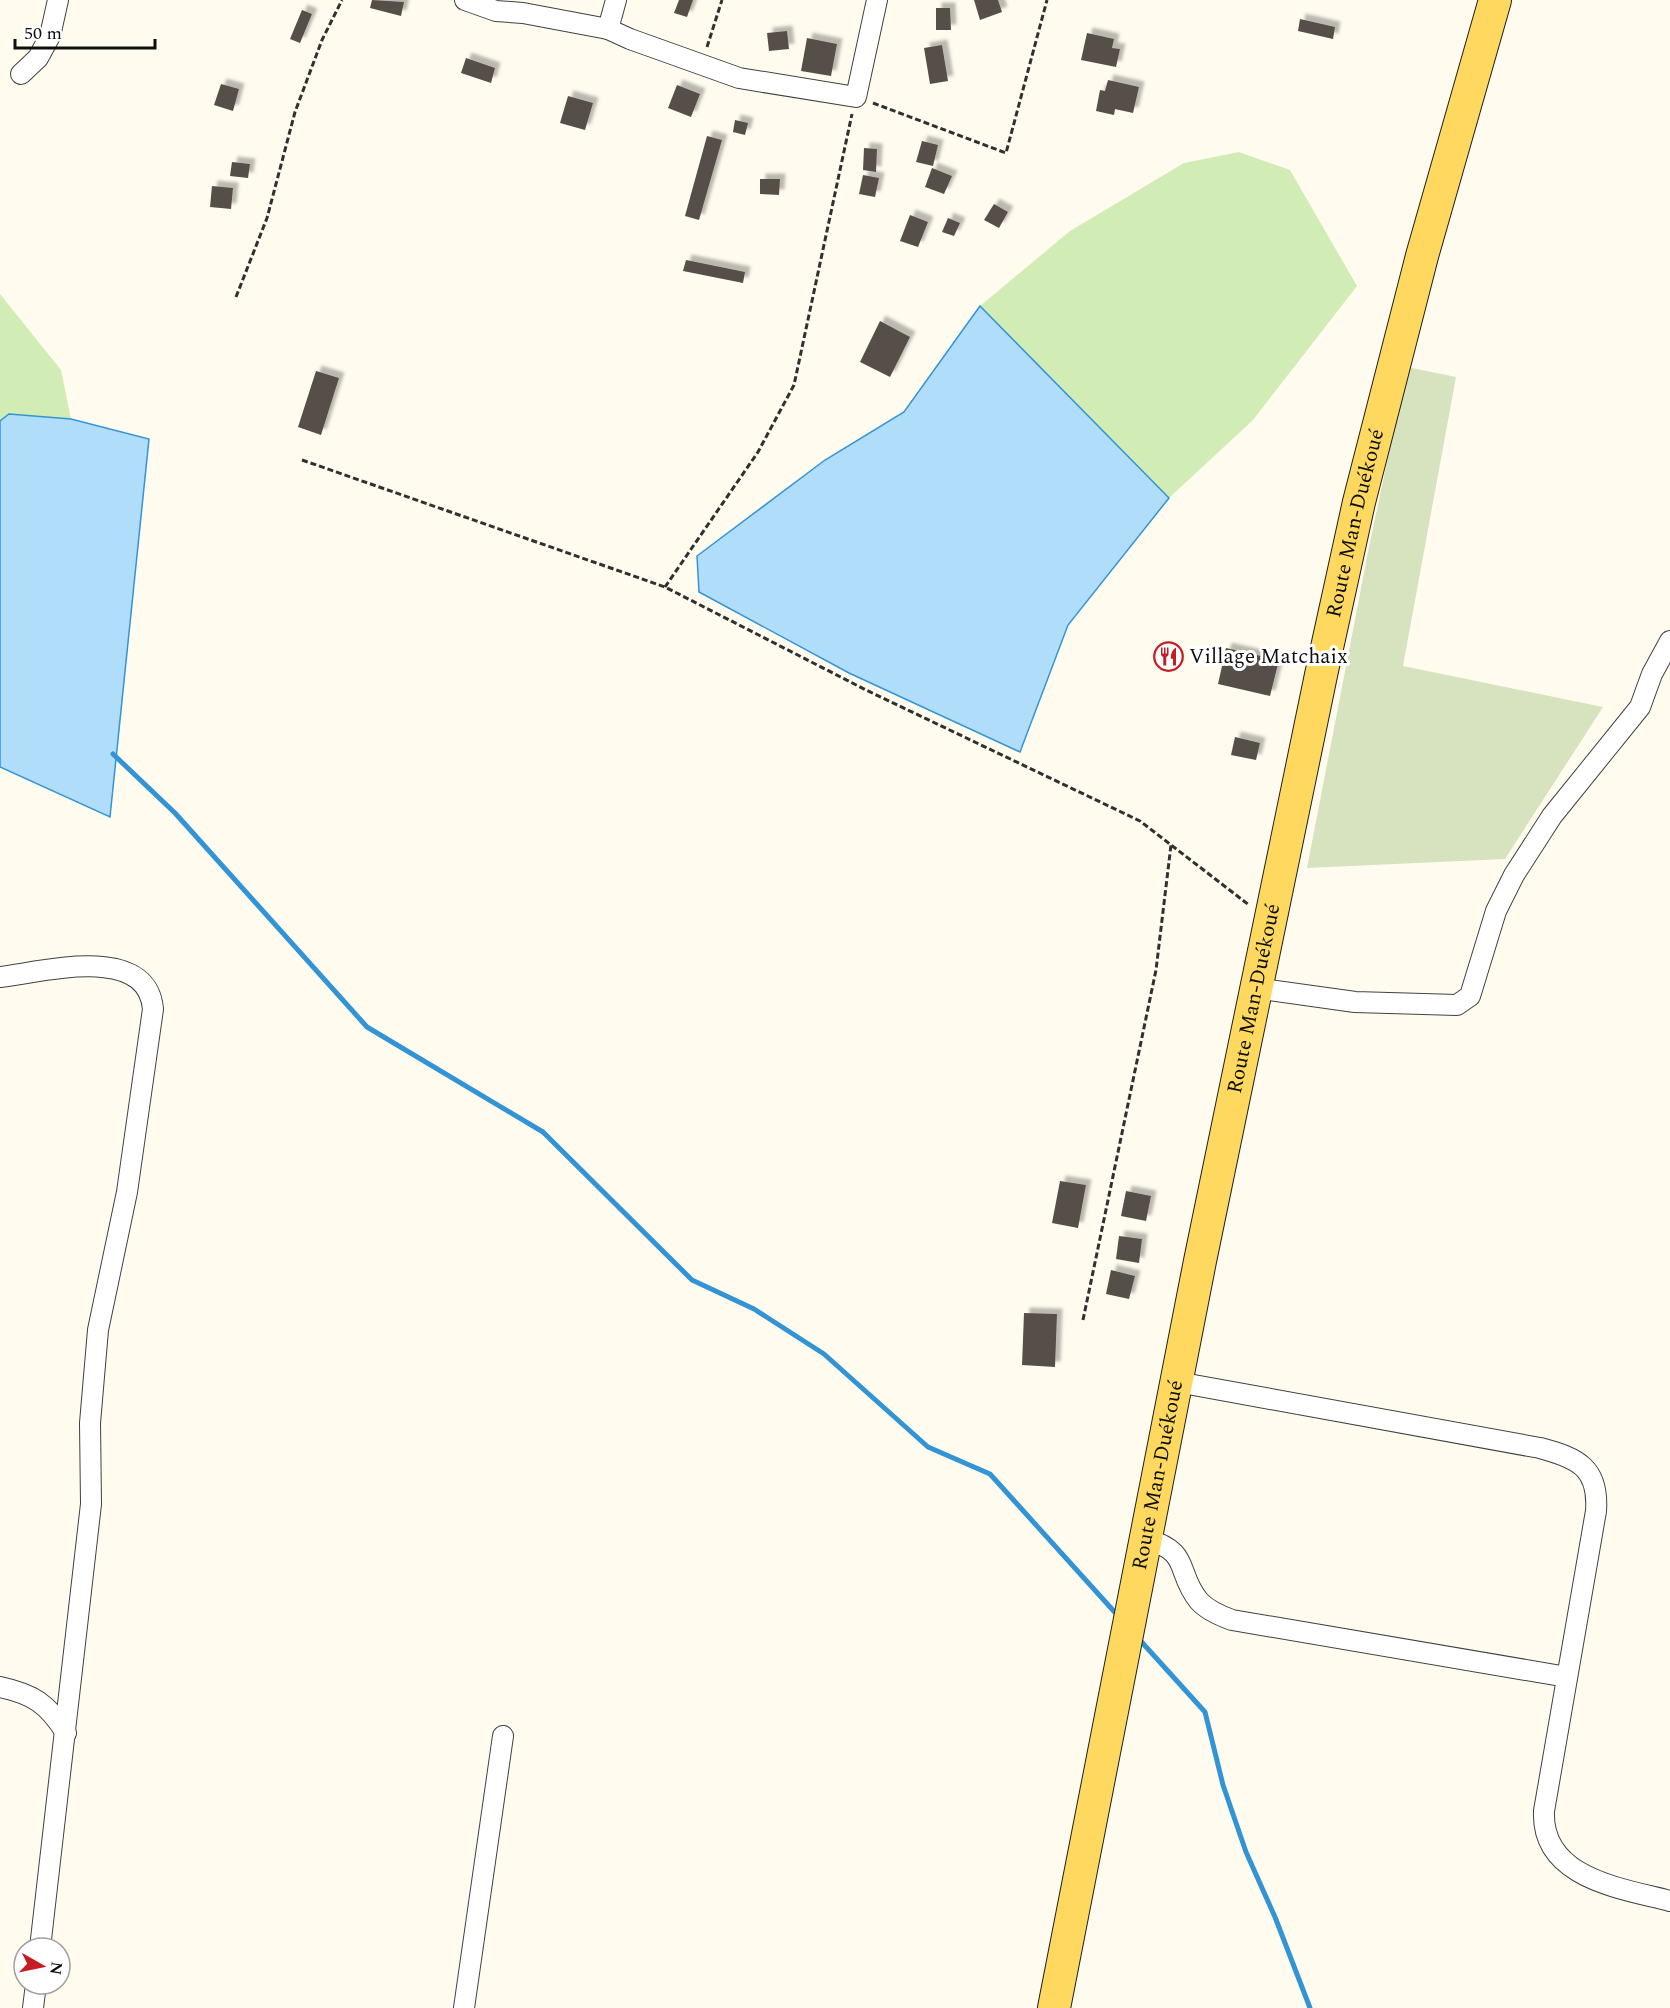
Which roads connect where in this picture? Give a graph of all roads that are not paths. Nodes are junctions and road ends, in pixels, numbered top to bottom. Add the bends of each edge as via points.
1 (58, 0) edge
2 (465, 0) edge
3 (616, 0) edge
4 (877, 0) edge
5 (1495, 0) edge
6 (608, 29) junction
7 (21, 74) dead end
8 (1670, 641) edge
9 (0, 977) edge
10 (1255, 988) junction
11 (1177, 1382) junction
12 (1145, 1539) junction
13 (1567, 1677) junction
14 (0, 1687) edge
15 (66, 1733) junction
16 (503, 1736) dead end
17 (1670, 1901) edge
18 (41, 1936) edge
19 (464, 2008) edge
20 (1054, 2008) edge

1 - 7 street via 50,36 38,58
2 - 6 street via 495,11
3 - 6 street
4 - 6 street via 856,97 739,78
5 - 10 main road, Route Man-Duékoué via 1422,256 1359,502
8 - 10 street via 1640,707 1552,816 1514,875 1496,911 1470,996 1457,1005 1355,1002
9 - 15 street via 87,966 113,967 128,972 152,997 127,1192 98,1330 90,1423 91,1504
10 - 11 main road, Route Man-Duékoué
11 - 12 main road, Route Man-Duékoué
11 - 13 street via 1540,1448 1581,1465 1594,1483 1596,1504
12 - 13 street via 1172,1550 1198,1600 1232,1620
12 - 20 main road, Route Man-Duékoué
13 - 17 street via 1544,1811 1548,1841 1561,1859 1590,1877
14 - 15 street via 36,1699 52,1711
15 - 18 street
16 - 19 street

